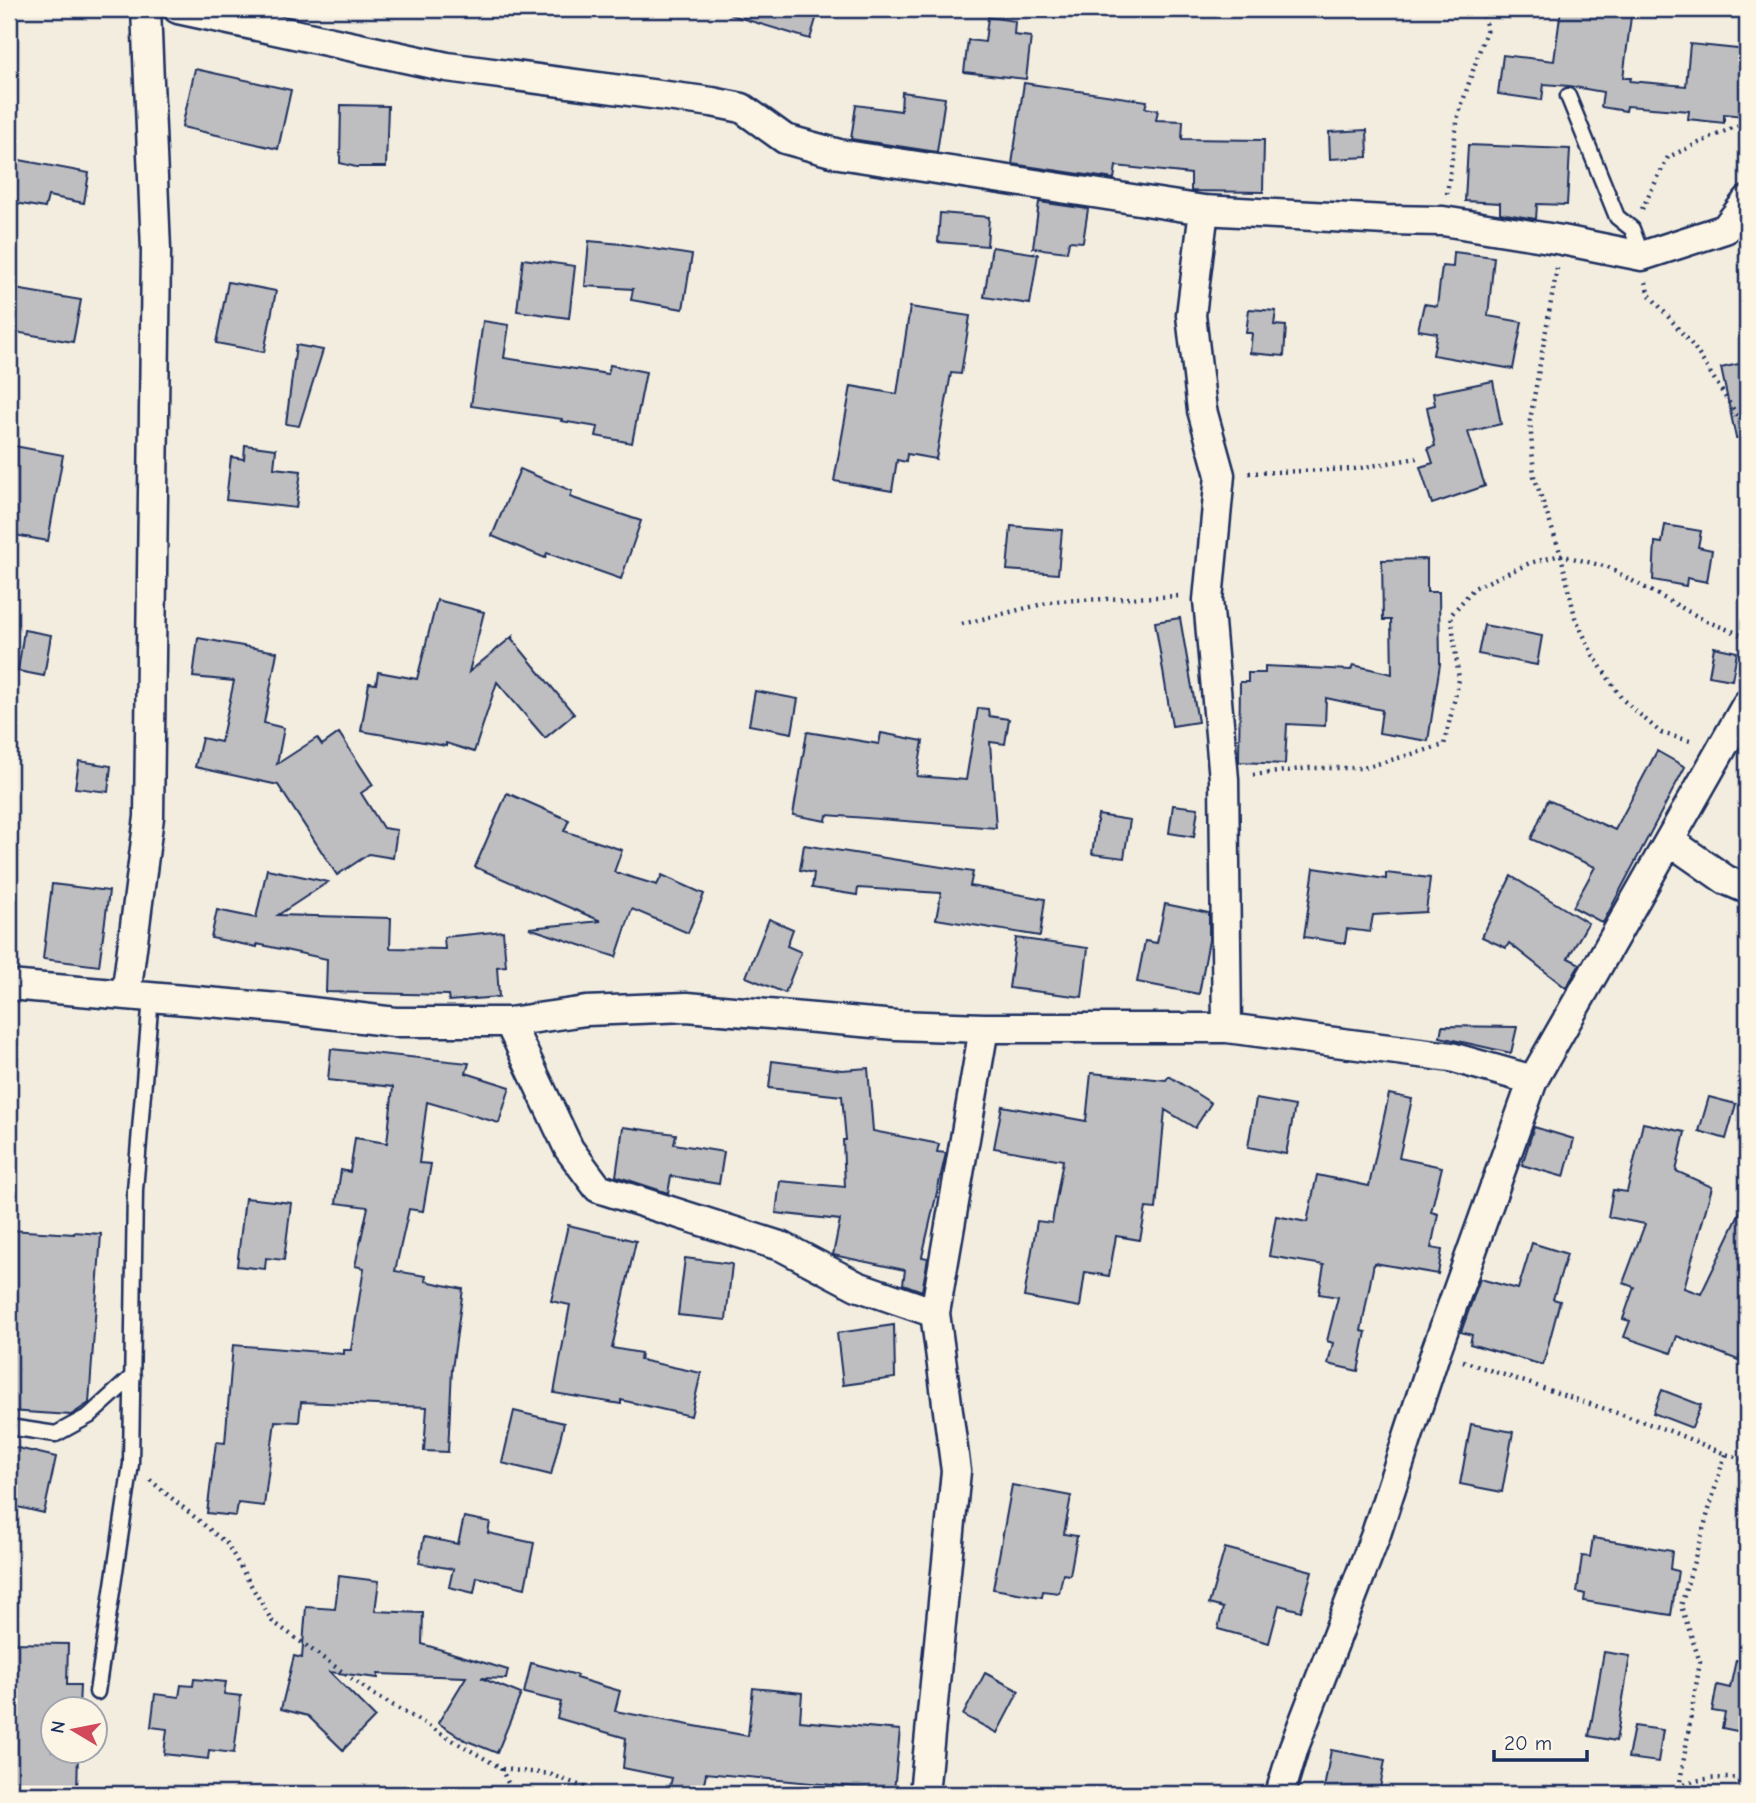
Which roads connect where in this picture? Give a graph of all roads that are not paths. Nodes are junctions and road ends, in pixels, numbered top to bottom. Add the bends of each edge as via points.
1 (146, 9) edge
2 (178, 9) edge
3 (1568, 96) dead end
4 (1747, 201) edge
5 (1204, 210) junction
6 (1642, 256) junction
7 (1747, 704) edge
8 (1670, 841) junction
9 (1747, 889) edge
10 (9, 985) edge
11 (139, 996) junction
12 (509, 1022) junction
13 (984, 1028) junction
14 (1227, 1028) junction
15 (1533, 1080) junction
16 (936, 1313) junction
17 (133, 1376) junction
18 (9, 1427) edge
19 (97, 1692) dead end
20 (924, 1794) edge
21 (1280, 1794) edge

1 - 11 street via 156,250 149,817
2 - 5 street via 447,67 742,108 785,139 839,154
3 - 6 lane via 1617,217 1632,229
4 - 6 street via 1725,229
5 - 6 street via 1443,221
5 - 14 street via 1191,315 1202,410 1220,475 1208,600 1224,779
7 - 8 street
8 - 9 street
8 - 15 street
10 - 11 street
11 - 12 street via 395,1022
11 - 17 lane
12 - 13 street via 687,1007
12 - 16 street via 569,1149 598,1188 783,1247 857,1286
13 - 14 street
13 - 16 street
14 - 15 street via 1451,1057
15 - 21 street via 1375,1537
16 - 20 street via 956,1471
17 - 18 lane via 89,1416 56,1434
17 - 19 lane via 131,1464

